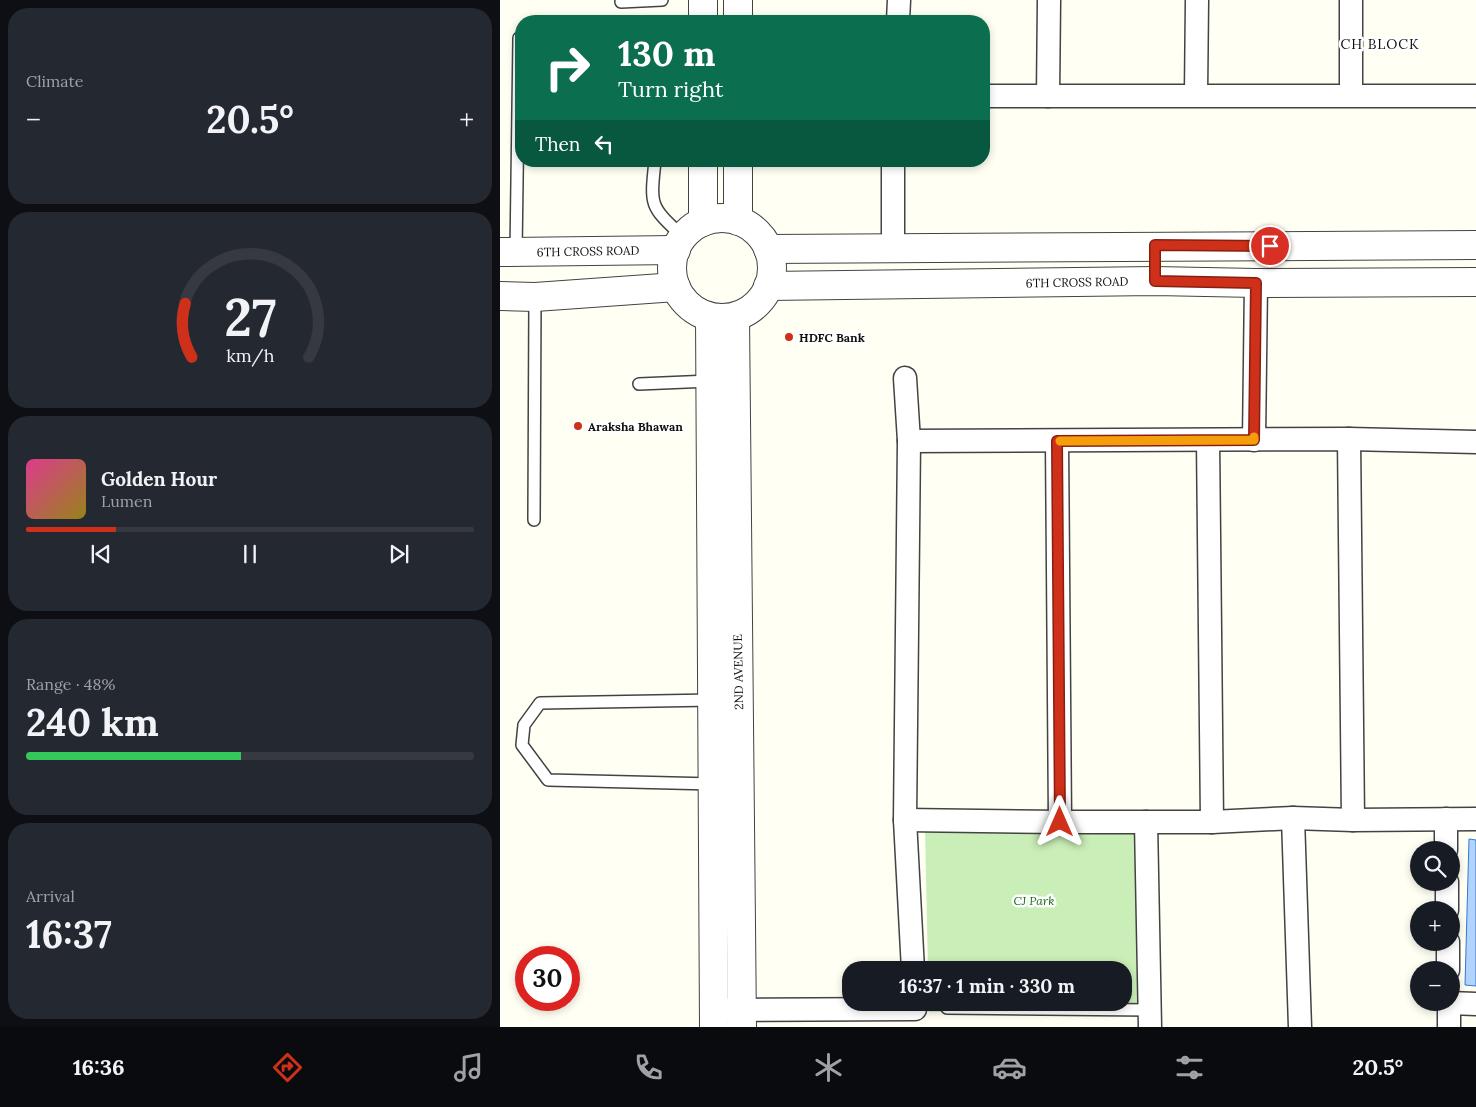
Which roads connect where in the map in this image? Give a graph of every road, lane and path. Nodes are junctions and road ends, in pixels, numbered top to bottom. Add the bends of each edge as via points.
1 (662, 0) edge
2 (703, 0) edge
3 (738, 0) edge
4 (900, 0) edge
5 (1049, 0) edge
6 (1197, 0) edge
7 (1351, 0) edge
8 (622, 2) dead end
9 (703, 15) edge
10 (738, 15) edge
11 (899, 15) edge
12 (1196, 94) junction
13 (1351, 95) junction
14 (990, 96) edge
15 (1048, 96) junction
16 (1476, 96) edge
17 (515, 116) edge
18 (654, 167) edge
19 (702, 167) edge
20 (738, 167) edge
21 (893, 167) edge
22 (738, 221) junction
23 (687, 237) junction
24 (1155, 245) junction
25 (1476, 245) edge
26 (1346, 246) junction
27 (893, 248) junction
28 (768, 249) junction
29 (508, 252) edge
30 (1155, 281) junction
31 (1476, 282) edge
32 (1256, 283) junction
33 (1348, 283) junction
34 (768, 286) junction
35 (676, 287) junction
36 (500, 296) edge
37 (536, 298) junction
38 (722, 317) junction
39 (905, 378) dead end
40 (710, 381) junction
41 (639, 384) dead end
42 (1349, 439) junction
43 (1208, 440) junction
44 (1254, 440) junction
45 (908, 441) junction
46 (1057, 441) junction
47 (1476, 442) edge
48 (534, 520) dead end
49 (713, 700) junction
50 (713, 784) junction
51 (1293, 818) junction
52 (1476, 818) edge
53 (1446, 819) junction
54 (905, 820) junction
55 (1353, 820) junction
56 (1060, 822) junction
57 (1146, 822) junction
58 (1212, 822) junction
59 (1446, 841) edge
60 (913, 961) edge
61 (1460, 1003) edge
62 (1476, 1004) edge
63 (1002, 1011) edge
64 (1448, 1011) edge
65 (914, 1013) edge
66 (714, 1019) edge
67 (742, 1019) edge
68 (1150, 1019) edge
69 (1300, 1027) edge
70 (1449, 1027) edge

1 - 8 lane
2 - 9 street
3 - 10 street
4 - 11 street
5 - 15 street
6 - 12 street
7 - 13 street
12 - 13 street
12 - 15 street
13 - 16 street
14 - 15 street
17 - 29 lane
18 - 23 lane via 651,197 659,215
19 - 23 street
20 - 22 street
21 - 27 street
22 - 23 street via 723,218
22 - 28 street via 754,230
23 - 29 street, 6TH CROSS ROAD
23 - 35 street via 672,258
24 - 26 street
24 - 27 street
24 - 30 street
25 - 26 street
26 - 33 street
27 - 28 street
28 - 34 street via 772,277
30 - 32 street, 6TH CROSS ROAD
30 - 34 street, 6TH CROSS ROAD
31 - 33 street, 6TH CROSS ROAD
32 - 33 street, 6TH CROSS ROAD
32 - 44 street
34 - 38 street via 754,308
35 - 37 street
35 - 38 street via 679,296 692,308
36 - 37 street
37 - 48 lane
38 - 40 street, 2ND AVENUE
38 - 67 street, 2ND AVENUE
39 - 45 street
40 - 41 lane
40 - 49 street, 2ND AVENUE
42 - 44 street
42 - 47 street
42 - 55 street
43 - 44 street
43 - 46 street
43 - 58 street
45 - 46 street
45 - 54 street
46 - 56 street
49 - 50 street, 2ND AVENUE
49 - 50 lane via 540,703 524,725 522,745 548,780
50 - 66 street, 2ND AVENUE
51 - 55 street
51 - 58 street
51 - 69 street
52 - 53 street
53 - 55 street
53 - 59 street
54 - 56 street
54 - 60 street
56 - 57 street
57 - 58 street
57 - 68 street
61 - 62 street
63 - 68 lane
64 - 70 street
65 - 67 street
66 - 67 street

